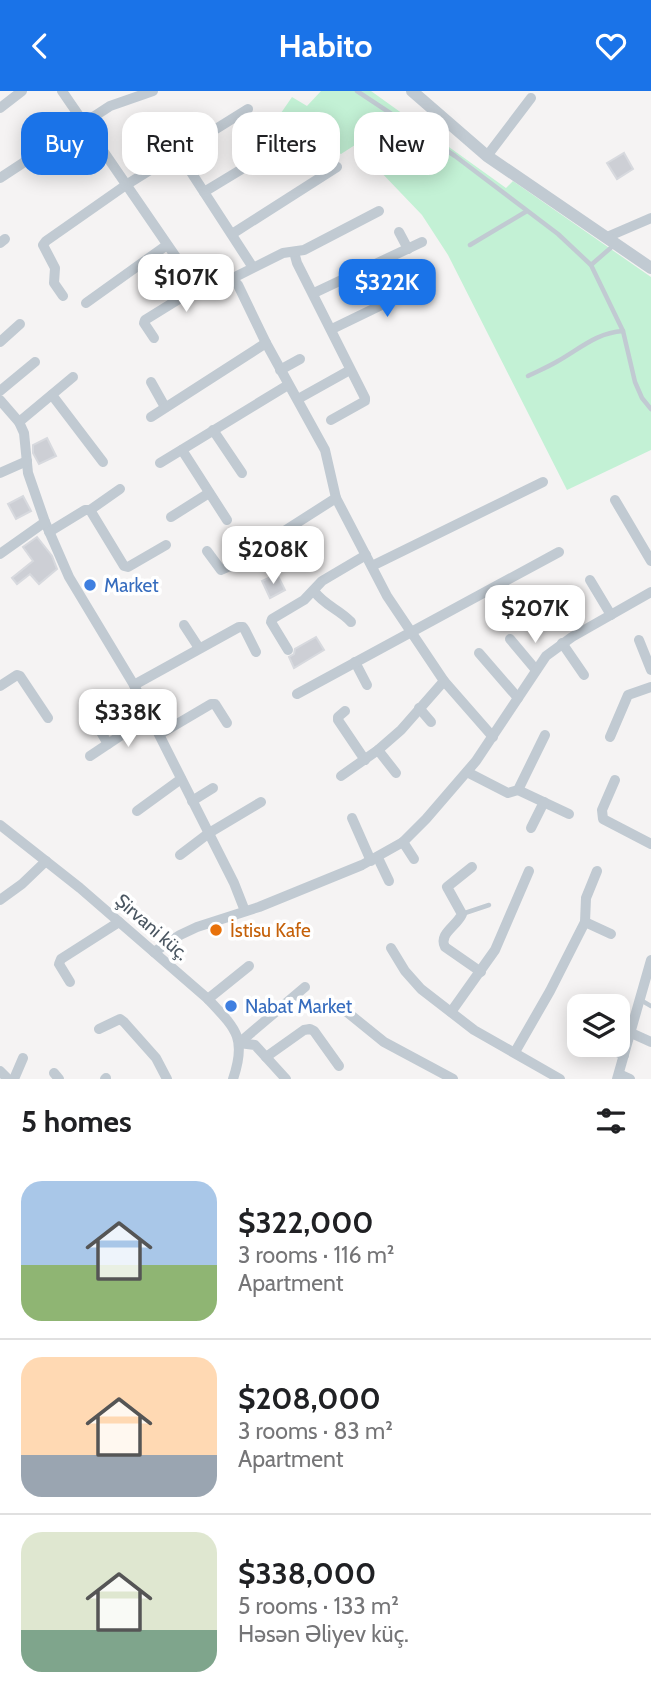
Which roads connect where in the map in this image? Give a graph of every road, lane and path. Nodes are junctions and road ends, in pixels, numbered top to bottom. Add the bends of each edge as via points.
1 (22, 91) edge
2 (62, 91) edge
3 (153, 91) edge
4 (357, 91) edge
5 (412, 91) edge
6 (137, 93) edge
7 (531, 98) dead end
8 (0, 108) edge
9 (248, 109) dead end
10 (78, 112) edge
11 (101, 112) edge
12 (218, 127) edge
13 (487, 156) junction
14 (108, 157) edge
15 (21, 164) edge
16 (142, 175) edge
17 (193, 175) edge
18 (232, 175) edge
19 (324, 175) edge
20 (0, 178) edge
21 (126, 185) junction
22 (204, 192) junction
23 (379, 211) dead end
24 (527, 211) junction
25 (651, 218) edge
26 (399, 232) dead end
27 (232, 234) junction
28 (611, 240) junction
29 (422, 242) dead end
30 (167, 245) junction
31 (470, 245) dead end
32 (408, 249) junction
33 (294, 252) junction
34 (591, 265) junction
35 (252, 266) junction
36 (651, 268) edge
37 (230, 279) junction
38 (429, 282) dead end
39 (200, 286) junction
40 (314, 293) junction
41 (63, 296) dead end
42 (86, 303) dead end
43 (20, 324) dead end
44 (332, 329) junction
45 (623, 331) junction
46 (154, 338) dead end
47 (0, 342) edge
48 (266, 343) junction
49 (300, 359) dead end
50 (36, 362) dead end
51 (281, 370) junction
52 (350, 370) junction
53 (528, 376) dead end
54 (73, 377) dead end
55 (151, 382) dead end
56 (288, 385) junction
57 (0, 391) edge
58 (52, 395) junction
59 (298, 399) junction
60 (0, 400) edge
61 (165, 407) junction
62 (651, 409) edge
63 (151, 417) dead end
64 (331, 420) dead end
65 (19, 422) junction
66 (213, 431) junction
67 (182, 450) junction
68 (27, 461) junction
69 (103, 462) dead end
70 (160, 463) dead end
71 (242, 473) dead end
72 (0, 474) edge
73 (542, 482) dead end
74 (120, 489) dead end
75 (209, 493) junction
76 (336, 498) junction
77 (615, 500) dead end
78 (90, 510) junction
79 (172, 517) dead end
80 (227, 520) dead end
81 (47, 527) junction
82 (166, 545) dead end
83 (207, 551) dead end
84 (559, 552) dead end
85 (0, 554) edge
86 (366, 555) junction
87 (651, 561) edge
88 (372, 566) junction
89 (590, 580) dead end
90 (314, 591) junction
91 (651, 592) edge
92 (611, 615) junction
93 (351, 622) dead end
94 (184, 625) dead end
95 (410, 633) junction
96 (510, 639) dead end
97 (639, 640) dead end
98 (562, 643) junction
99 (199, 648) junction
100 (288, 650) dead end
101 (256, 652) dead end
102 (479, 653) dead end
103 (355, 662) junction
104 (536, 670) junction
105 (651, 670) edge
106 (584, 675) dead end
107 (444, 681) junction
108 (134, 685) junction
109 (367, 685) dead end
110 (0, 686) edge
111 (651, 687) edge
112 (297, 694) dead end
113 (518, 698) junction
114 (419, 708) junction
115 (345, 711) dead end
116 (150, 716) junction
117 (48, 718) dead end
118 (431, 722) dead end
119 (227, 723) dead end
120 (98, 727) dead end
121 (160, 734) junction
122 (545, 735) dead end
123 (493, 737) junction
124 (610, 737) dead end
125 (108, 744) junction
126 (379, 750) junction
127 (90, 756) dead end
128 (365, 760) junction
129 (467, 772) junction
130 (396, 773) dead end
131 (341, 776) dead end
132 (181, 779) junction
133 (615, 780) dead end
134 (213, 788) dead end
135 (518, 790) junction
136 (192, 801) junction
137 (261, 802) dead end
138 (544, 803) junction
139 (137, 811) dead end
140 (569, 814) dead end
141 (352, 818) dead end
142 (0, 825) edge
143 (531, 828) dead end
144 (209, 833) junction
145 (403, 842) junction
146 (651, 844) edge
147 (180, 855) dead end
148 (414, 859) dead end
149 (375, 860) junction
150 (46, 862) junction
151 (472, 867) dead end
152 (529, 871) dead end
153 (597, 871) dead end
154 (389, 881) dead end
155 (0, 900) edge
156 (489, 905) dead end
157 (245, 911) junction
158 (461, 914) junction
159 (119, 922) junction
160 (585, 922) junction
161 (611, 933) dead end
162 (391, 948) dead end
163 (154, 952) junction
164 (651, 960) edge
165 (249, 966) dead end
166 (481, 971) junction
167 (70, 982) dead end
168 (305, 987) dead end
169 (208, 999) junction
170 (638, 999) junction
171 (651, 1006) edge
172 (342, 1008) dead end
173 (451, 1012) junction
174 (630, 1028) edge
175 (99, 1029) dead end
176 (630, 1032) edge
177 (651, 1042) edge
178 (239, 1043) junction
179 (515, 1052) junction
180 (266, 1057) junction
181 (623, 1057) edge
182 (23, 1058) dead end
183 (339, 1066) dead end
184 (0, 1071) edge
185 (618, 1076) edge
186 (8, 1079) edge
187 (13, 1079) edge
188 (167, 1079) edge
189 (233, 1079) edge
190 (286, 1079) edge
191 (453, 1079) edge
192 (560, 1079) edge
193 (630, 1079) edge

1 - 8 street
2 - 10 street
3 - 6 street
4 - 24 lane
5 - 13 street
6 - 11 street
7 - 13 street
9 - 12 street
13 - 28 street
14 - 21 street
15 - 20 street
16 - 21 street
17 - 22 street
18 - 22 street
19 - 27 street
21 - 30 street
21 - 41 street via 43,245 55,268 54,283
22 - 27 street
23 - 33 street
24 - 31 lane
24 - 34 lane
25 - 28 street
26 - 32 street
27 - 35 street
28 - 34 lane
28 - 36 street
29 - 32 street
30 - 39 street
30 - 42 street
32 - 40 street
33 - 35 street
33 - 40 street
34 - 45 lane
35 - 37 street
37 - 39 street via 218,278
37 - 48 street via 238,285
38 - 44 street
39 - 46 street via 145,320
40 - 44 street
43 - 47 street
44 - 52 street
45 - 53 lane via 589,340
45 - 62 lane via 635,382
48 - 51 street
48 - 61 street
49 - 51 street
50 - 57 street
51 - 56 street
52 - 59 street
52 - 64 street via 365,401
54 - 58 street
55 - 61 street
56 - 59 street
56 - 66 street
58 - 65 street
58 - 69 street
59 - 76 street via 328,457
60 - 65 street
61 - 63 street
65 - 68 street
66 - 67 street
66 - 71 street
67 - 70 street
67 - 75 street
68 - 72 street
68 - 81 street
73 - 88 street
74 - 78 street
75 - 79 street
75 - 80 street
76 - 83 street via 221,570
76 - 86 street
77 - 87 street
78 - 81 street
78 - 82 street via 128,568
81 - 85 street
81 - 108 street via 69,577
84 - 95 street
86 - 88 street
86 - 90 street via 322,581
88 - 95 street
89 - 92 street
90 - 93 street
90 - 100 street via 272,619
91 - 92 street
92 - 98 street
94 - 99 street
95 - 103 street
95 - 107 street
96 - 104 street
97 - 105 street
98 - 104 street
98 - 106 street
99 - 101 street via 243,627
99 - 108 street
102 - 113 street
103 - 109 street
103 - 112 street
104 - 113 street
107 - 114 street
107 - 123 street
108 - 116 street
110 - 117 street via 20,676
111 - 124 street via 628,695
113 - 123 street
114 - 118 street
114 - 126 street
115 - 128 street via 338,720
116 - 121 street
116 - 125 street
119 - 121 street via 211,704
120 - 125 street
121 - 132 street
122 - 135 street
123 - 129 street
125 - 127 street
126 - 128 street
126 - 130 street
128 - 131 street
129 - 135 street via 508,793
129 - 145 street
132 - 136 street
132 - 139 street
133 - 146 street via 603,818
134 - 136 street
135 - 138 street
136 - 144 street
137 - 144 street
138 - 140 street
138 - 143 street
141 - 149 street
142 - 150 street, Şirvani küç.
144 - 147 street
144 - 157 street
145 - 148 street
145 - 149 street
149 - 154 street
149 - 157 street
150 - 155 street
150 - 159 street, Şirvani küç.
151 - 158 street via 447,887
152 - 166 street via 495,950
153 - 160 street via 586,898
156 - 158 lane
157 - 163 street via 197,927
158 - 166 street via 442,942
159 - 163 street, Şirvani küç.
159 - 167 street via 61,959 59,964
160 - 161 street
160 - 179 street
162 - 173 street via 421,989
163 - 169 street, Şirvani küç.
164 - 170 street
165 - 169 street
166 - 173 street
168 - 178 street
169 - 178 street, Şirvani küç.
170 - 171 lane
170 - 174 street
172 - 191 street via 384,1042
173 - 179 street
175 - 188 street via 120,1019 156,1058
176 - 177 street
178 - 180 street via 255,1045
178 - 189 street
179 - 192 street
180 - 183 street via 310,1029
180 - 190 street
181 - 185 street
182 - 187 street
184 - 186 street
185 - 193 street

